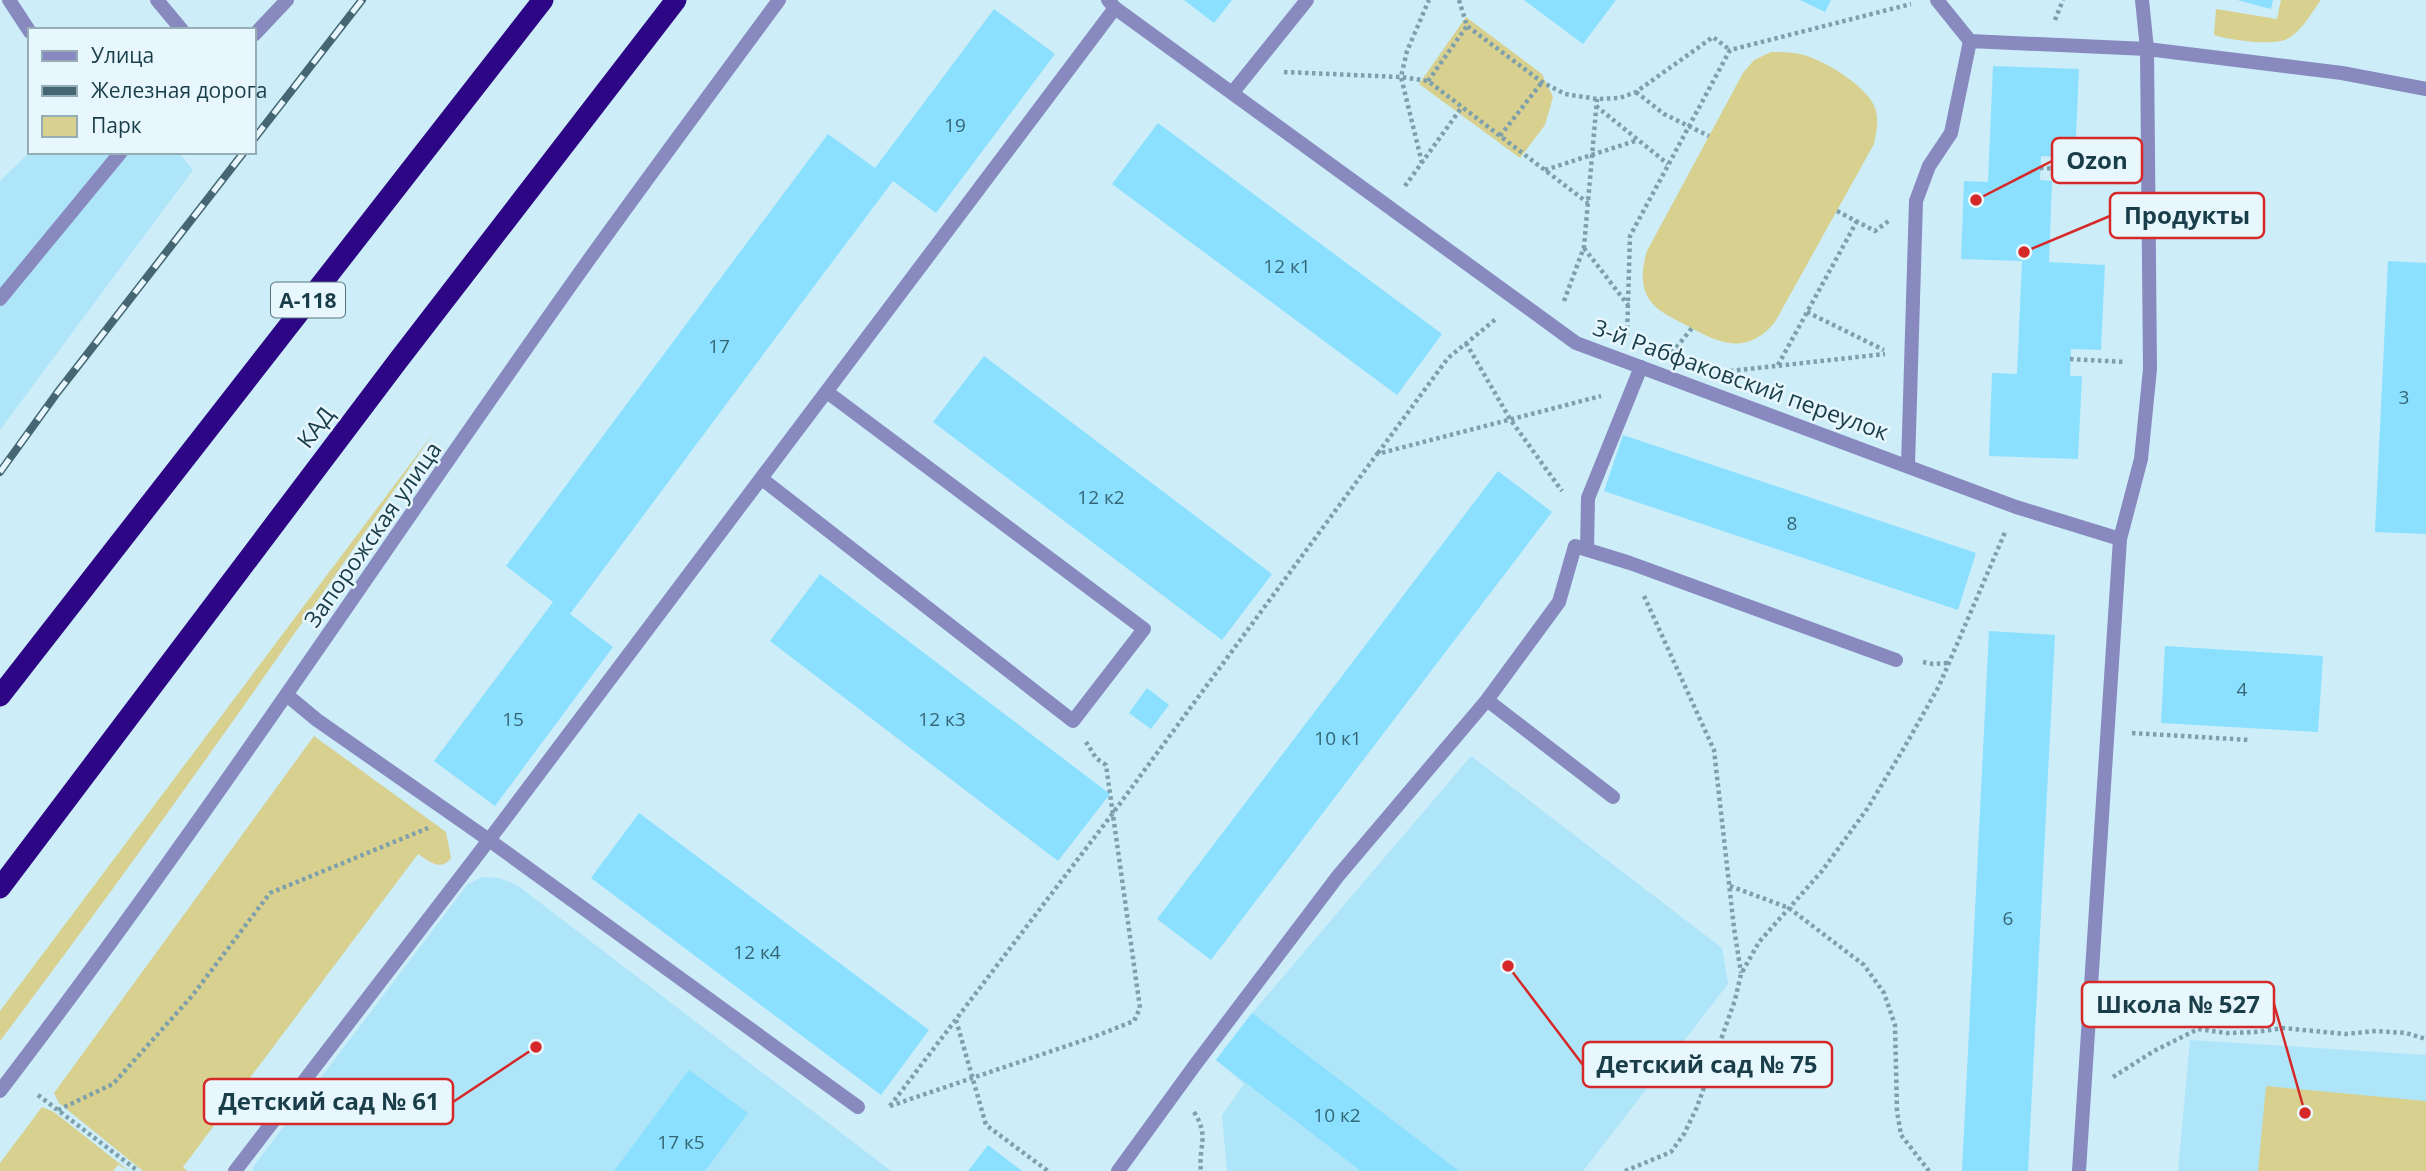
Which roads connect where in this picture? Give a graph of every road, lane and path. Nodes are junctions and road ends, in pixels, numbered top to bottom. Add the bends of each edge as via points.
1 (9, 0) edge
2 (157, 0) edge
3 (287, 0) edge
4 (543, 0) edge
5 (676, 0) edge
6 (779, 0) edge
7 (1307, 0) edge
8 (1429, 0) edge
9 (1459, 0) edge
10 (1937, 0) edge
11 (2142, 0) edge
12 (1915, 3) dead end
13 (1112, 4) edge
14 (1467, 26) junction
15 (180, 28) edge
16 (28, 29) edge
17 (256, 33) edge
18 (1970, 41) junction
19 (2147, 49) junction
20 (1730, 50) junction
21 (1252, 70) junction
22 (1401, 77) junction
23 (1428, 81) junction
24 (1542, 82) junction
25 (2426, 89) edge
26 (1233, 92) junction
27 (1636, 92) junction
28 (1597, 99) junction
29 (1597, 106) junction
30 (1462, 107) junction
31 (1689, 126) junction
32 (1500, 136) junction
33 (1709, 136) dead end
34 (1638, 140) junction
35 (119, 154) edge
36 (1593, 154) junction
37 (1422, 163) junction
38 (1668, 164) junction
39 (2040, 168) dead end
40 (1545, 170) junction
41 (2148, 172) junction
42 (1916, 201) junction
43 (1588, 202) junction
44 (1389, 208) junction
45 (1837, 211) dead end
46 (1857, 221) junction
47 (1584, 247) junction
48 (0, 299) edge
49 (1519, 302) junction
50 (1628, 304) junction
51 (1807, 312) junction
52 (1555, 327) junction
53 (1466, 343) junction
54 (2070, 359) dead end
55 (2150, 363) junction
56 (1634, 364) junction
57 (1778, 365) junction
58 (1692, 386) junction
59 (1632, 388) junction
60 (827, 392) junction
61 (1510, 419) junction
62 (1377, 454) junction
63 (1908, 465) junction
64 (762, 479) junction
65 (2016, 507) junction
66 (1588, 526) junction
67 (2120, 538) junction
68 (1587, 550) junction
69 (1630, 563) junction
70 (1896, 660) dead end
71 (288, 695) junction
72 (0, 696) edge
73 (1488, 700) junction
74 (1073, 722) junction
75 (2107, 731) junction
76 (2250, 740) dead end
77 (1613, 797) dead end
78 (1112, 813) junction
79 (457, 817) junction
80 (489, 840) junction
81 (1730, 886) junction
82 (0, 888) edge
83 (1789, 908) junction
84 (1741, 974) junction
85 (956, 1019) junction
86 (2426, 1039) edge
87 (971, 1078) junction
88 (1179, 1088) junction
89 (0, 1091) edge
90 (38, 1095) dead end
91 (2084, 1098) junction
92 (890, 1106) junction
93 (858, 1107) joint
94 (58, 1110) junction
95 (138, 1171) edge
96 (235, 1171) edge
97 (1048, 1171) edge
98 (1118, 1171) edge
99 (1201, 1171) edge
100 (1625, 1171) edge
101 (1929, 1171) edge
102 (2079, 1171) edge

1 - 16 street
2 - 15 street
3 - 17 street
4 - 72 highway, А-118
5 - 82 highway, КАД
6 - 71 street, Запорожская улица via 588,262
7 - 21 street
8 - 22 path
9 - 14 path
10 - 18 street
11 - 19 street
12 - 20 path
13 - 26 street, 3-й Рабфаковский переулок
13 - 60 street
14 - 23 path
14 - 24 path
18 - 19 street
18 - 42 street via 1951,133 1929,166
19 - 25 street via 2342,73
19 - 41 street
20 - 27 path via 1713,37
20 - 31 path
21 - 22 path
21 - 26 street
22 - 23 path
22 - 37 path
23 - 30 path
24 - 28 path via 1565,94
24 - 32 path
26 - 44 street, 3-й Рабфаковский переулок
27 - 28 path
27 - 31 path
28 - 29 path
29 - 34 path
29 - 36 path
30 - 32 path
30 - 37 path
31 - 33 path
31 - 38 path
32 - 40 path
34 - 36 path
34 - 38 path
35 - 48 street
36 - 40 path
36 - 43 path
37 - 44 path
38 - 50 path via 1630,236
39 - 41 path
40 - 43 path
41 - 55 street
42 - 46 path via 1875,231
42 - 63 street
43 - 47 path
44 - 49 street, 3-й Рабфаковский переулок
45 - 46 path
46 - 51 path
47 - 50 path
47 - 52 path
49 - 52 street, 3-й Рабфаковский переулок
49 - 53 path
50 - 56 path
51 - 57 path
51 - 57 path via 1891,354
52 - 56 street, 3-й Рабфаковский переулок via 1576,343
53 - 61 path
53 - 62 path via 1448,358
54 - 55 path
55 - 67 street via 2141,459
56 - 58 street, 3-й Рабфаковский переулок
56 - 59 street
57 - 58 path via 1713,372
58 - 63 street, 3-й Рабфаковский переулок
59 - 61 path
59 - 66 street via 1588,498
60 - 64 street
60 - 74 street via 1144,629
61 - 62 path
61 - 66 path
62 - 78 path
63 - 65 street, 3-й Рабфаковский переулок
64 - 74 street
64 - 80 street
65 - 67 street, 3-й Рабфаковский переулок
65 - 83 path via 1939,686 1867,809
66 - 68 street
67 - 75 street
68 - 69 street
68 - 73 street via 1575,546 1559,603
69 - 70 street
69 - 81 path via 1714,750
71 - 79 street
71 - 89 street, Запорожская улица
73 - 77 street
73 - 88 street via 1338,876
74 - 78 path via 1096,758 1106,765
75 - 76 path
75 - 91 street
78 - 85 path
78 - 87 path via 1140,1007 1134,1021
79 - 80 street
79 - 94 path via 270,893 192,996 113,1084
80 - 93 street
80 - 96 street
81 - 83 path
81 - 84 path
83 - 84 path via 1759,942
83 - 101 path via 1864,965 1884,993 1895,1025 1901,1135
84 - 100 path via 1727,1024 1684,1134 1671,1152
85 - 87 path
85 - 92 path
86 - 91 path via 2376,1031 2198,1029 2130,1064
87 - 92 path
87 - 97 path via 986,1125
88 - 98 street
88 - 99 path via 1200,1122 1204,1141
90 - 94 path
91 - 102 street
92 - 93 path
94 - 95 path

